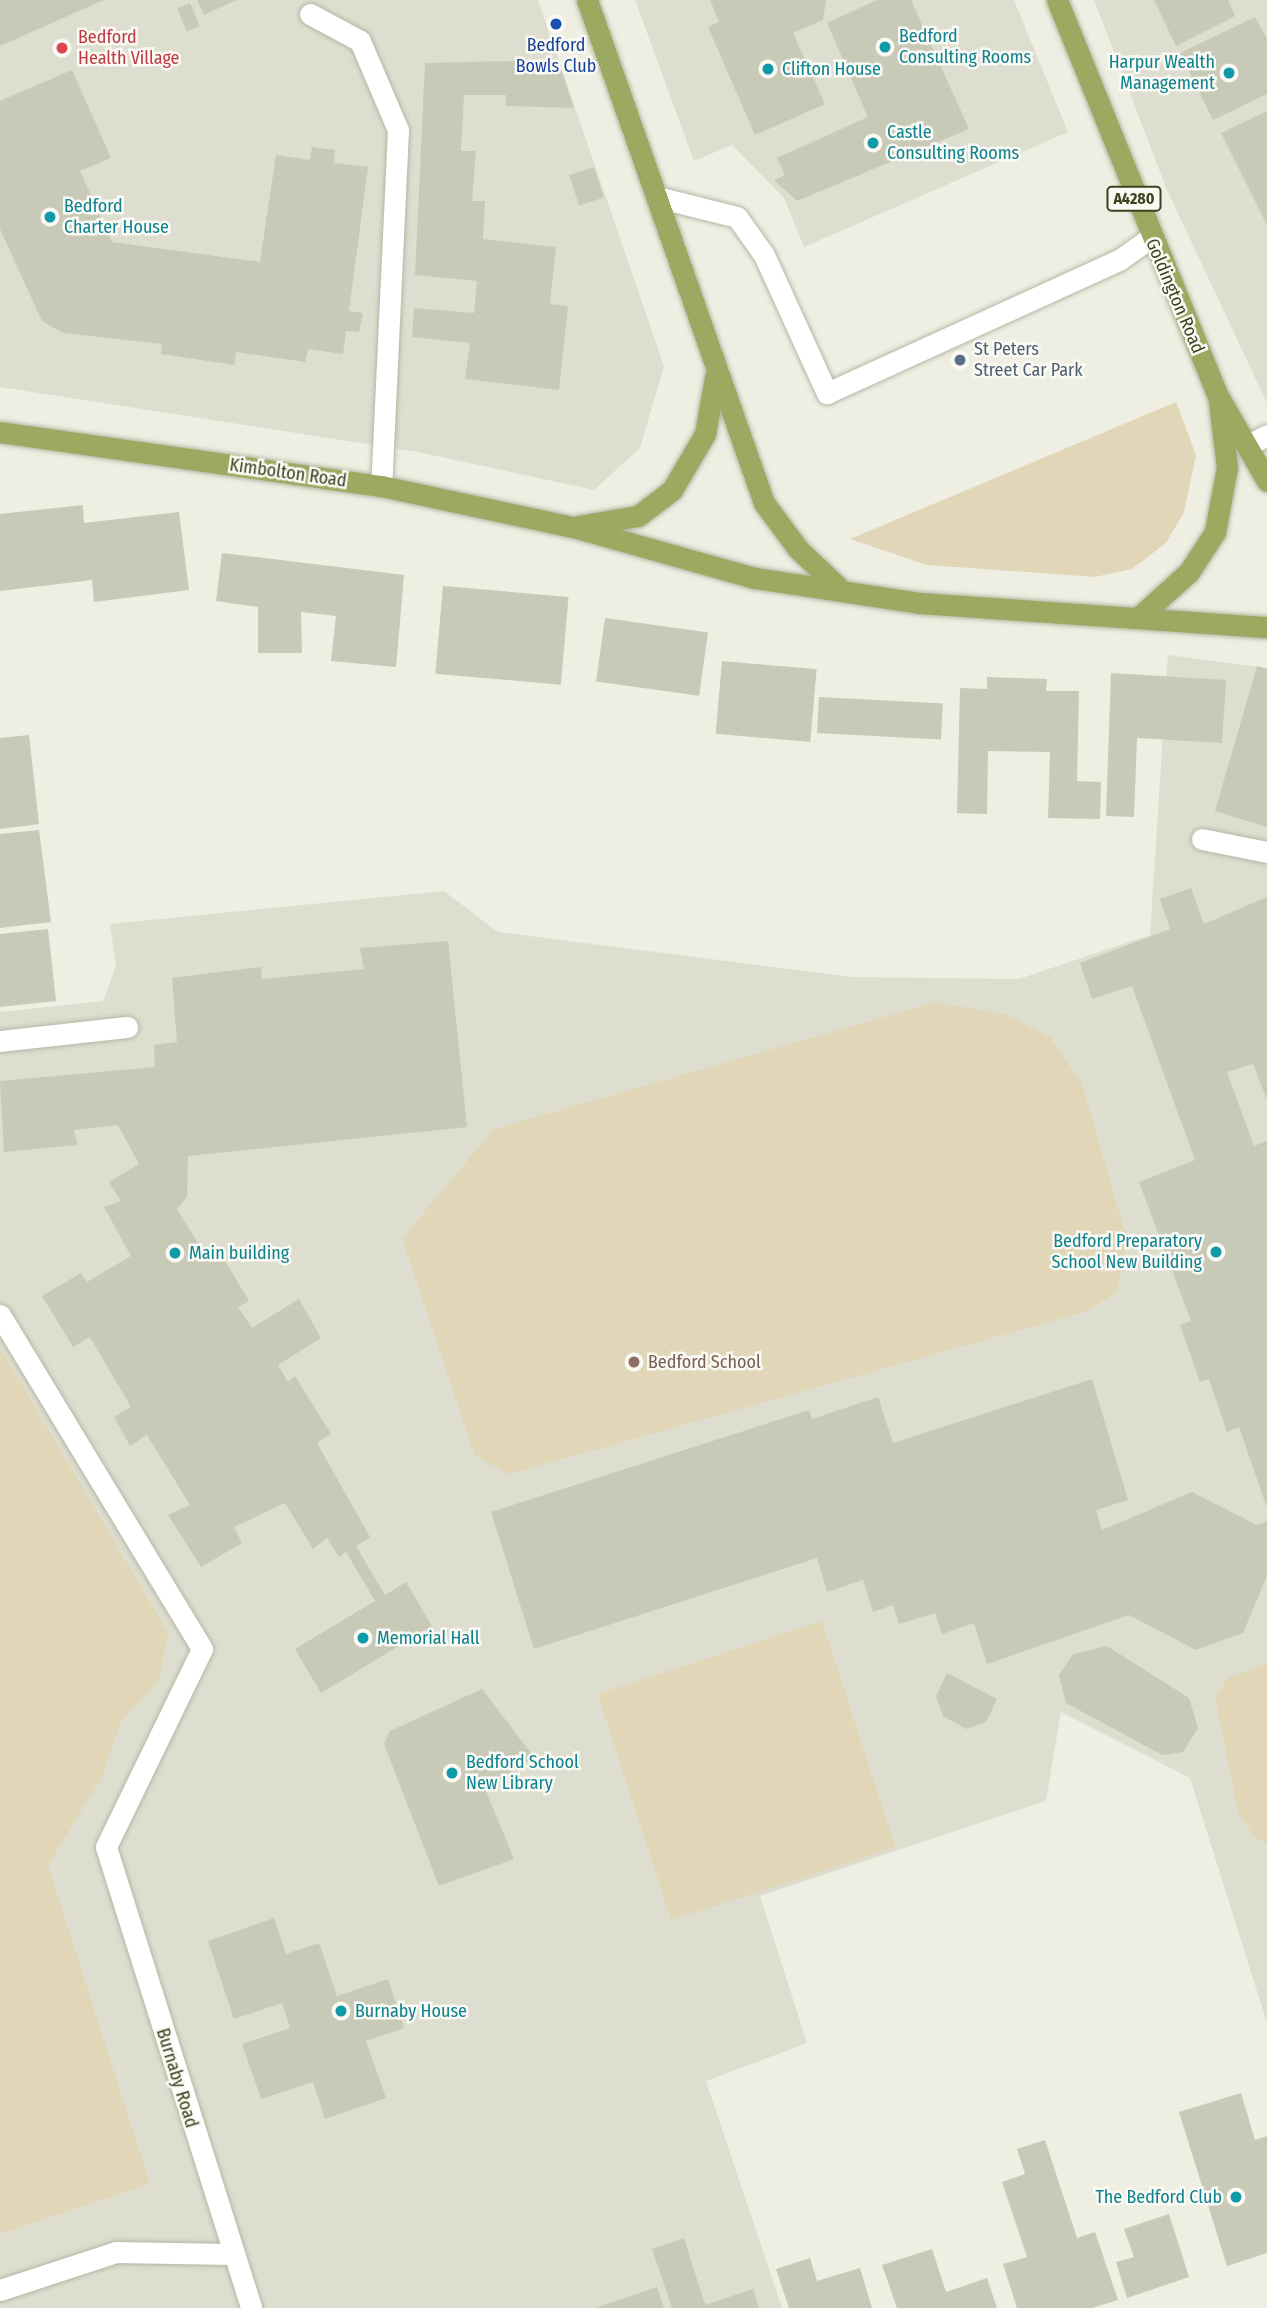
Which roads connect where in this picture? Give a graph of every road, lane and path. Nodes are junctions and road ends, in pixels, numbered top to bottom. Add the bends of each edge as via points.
1 (587, 0) edge
2 (1057, 0) edge
3 (310, 14) dead end
4 (657, 197) junction
5 (1150, 238) junction
6 (715, 371) junction
7 (1218, 396) junction
8 (0, 432) edge
9 (1259, 439) edge
10 (1267, 481) edge
11 (382, 486) junction
12 (573, 527) junction
13 (837, 586) junction
14 (1139, 617) junction
15 (1267, 627) edge
16 (1202, 839) dead end
17 (1267, 852) edge
18 (127, 1027) dead end
19 (0, 1041) edge
20 (0, 1315) edge
21 (231, 2254) junction
22 (0, 2290) edge
23 (251, 2308) edge

1 - 4 main road
2 - 5 main road, Goldington Road / A4280
3 - 11 street via 360,41 398,130
4 - 5 street via 737,218 770,265 827,393 1071,283
4 - 6 main road
5 - 7 main road, Goldington Road / A4280
6 - 12 main road, Kimbolton Road via 705,433 672,490 638,516
6 - 13 main road via 764,503 798,549
7 - 9 main road, Goldington Road / A4280
7 - 14 main road, Goldington Road via 1227,467 1215,532 1189,572
8 - 11 main road, Kimbolton Road
9 - 10 main road, Goldington Road / A4280
11 - 12 main road, Kimbolton Road
12 - 13 main road, Kimbolton Road via 755,578
13 - 14 main road, Kimbolton Road via 920,603
14 - 15 main road
16 - 17 street
18 - 19 street
20 - 21 street, Burnaby Road via 202,1649 106,1847
21 - 22 street via 116,2252
21 - 23 street, Burnaby Road

